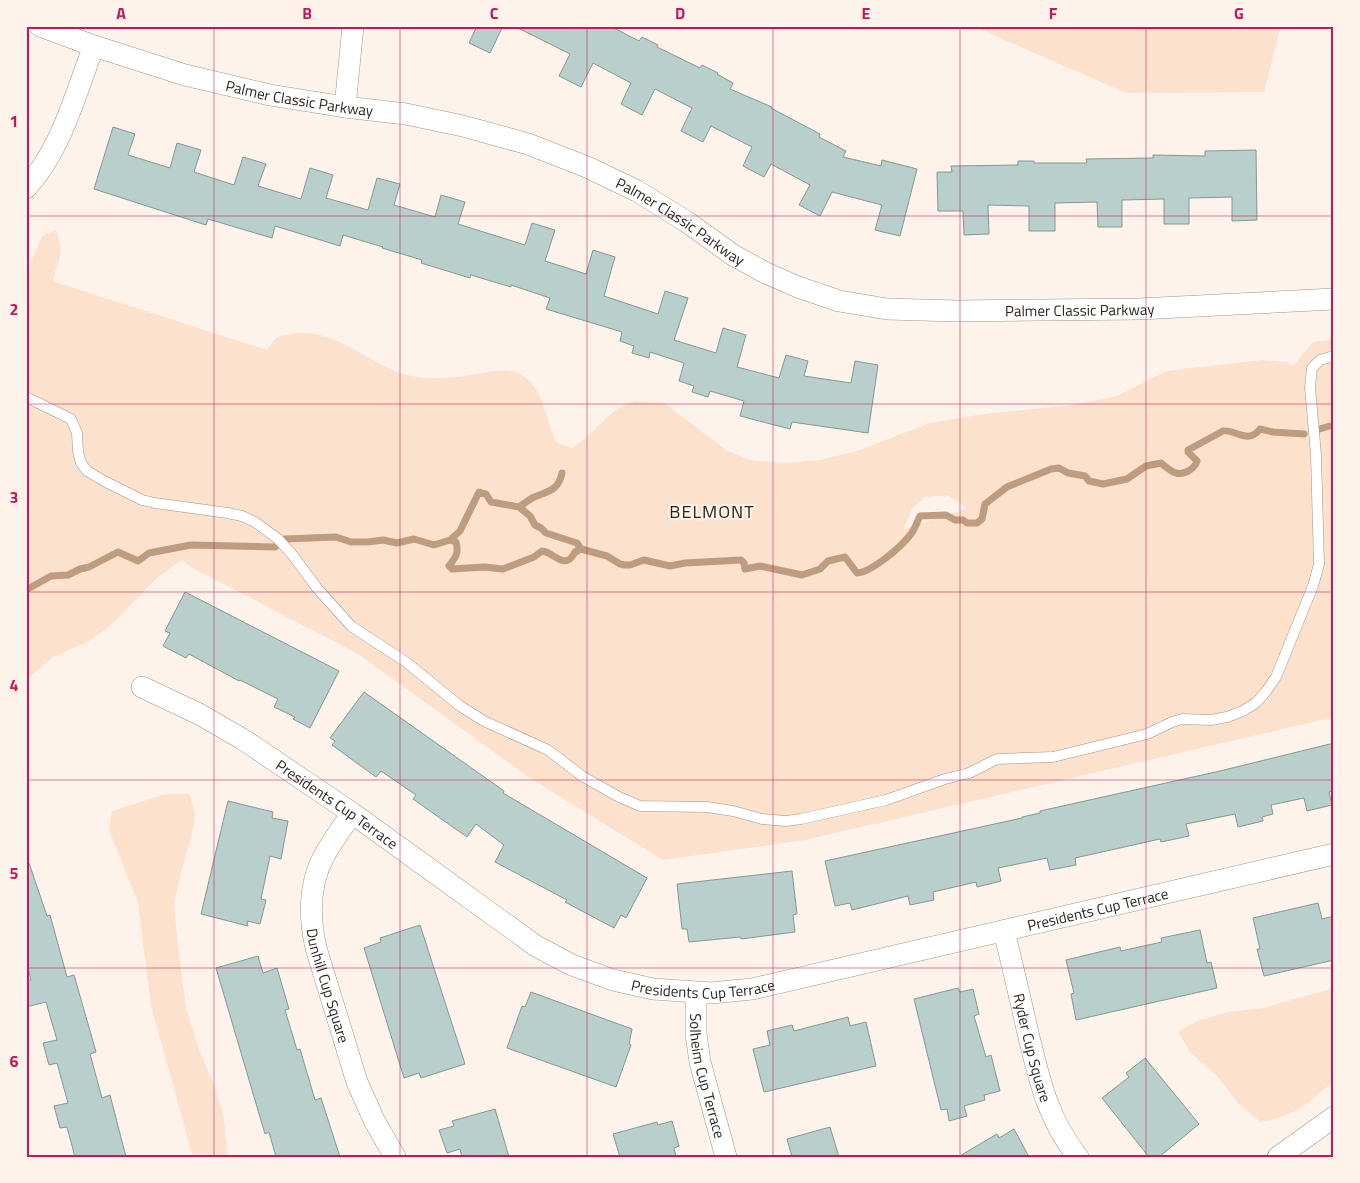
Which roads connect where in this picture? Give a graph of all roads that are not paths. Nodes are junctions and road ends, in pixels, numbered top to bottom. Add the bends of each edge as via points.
1 (40, 26) edge
2 (353, 26) edge
3 (94, 46) junction
4 (345, 107) junction
5 (26, 188) edge
6 (1334, 299) edge
7 (1334, 356) edge
8 (26, 397) edge
9 (142, 688) dead end
10 (352, 813) junction
11 (1334, 854) edge
12 (1004, 932) junction
13 (696, 993) junction
14 (1334, 1117) edge
15 (395, 1157) edge
16 (726, 1157) edge
17 (1078, 1157) edge
18 (1278, 1157) edge

1 - 3 street, Palmer Classic Parkway
2 - 4 street
3 - 4 street, Palmer Classic Parkway via 185,75 270,95
3 - 5 street via 57,143
4 - 6 street, Palmer Classic Parkway via 406,114 463,126 528,144 587,167 637,191 764,272 840,301 887,310 957,311 1139,309
7 - 8 lane via 1320,360 1312,368 1310,387 1316,455 1319,564 1276,677 1257,702 1227,717 1182,719 1147,734 1053,757 997,759 970,773 886,800 786,821 707,807 640,806 619,797 571,769 548,750 484,721 460,706 406,662 351,626 291,553 267,530 242,516 142,500 87,470 81,463 77,433 71,420
9 - 10 street, Presidents Cup Terrace via 199,714 244,740
10 - 13 street, Presidents Cup Terrace via 536,946 572,965 613,980 653,989
10 - 15 street, Dunhill Cup Square via 324,856 314,880 312,929 357,1082
11 - 12 street, Presidents Cup Terrace
12 - 13 street, Presidents Cup Terrace via 752,989
12 - 17 street, Ryder Cup Square via 1042,1091 1054,1120
13 - 16 street, Solheim Cup Terrace via 700,1062
14 - 18 street

